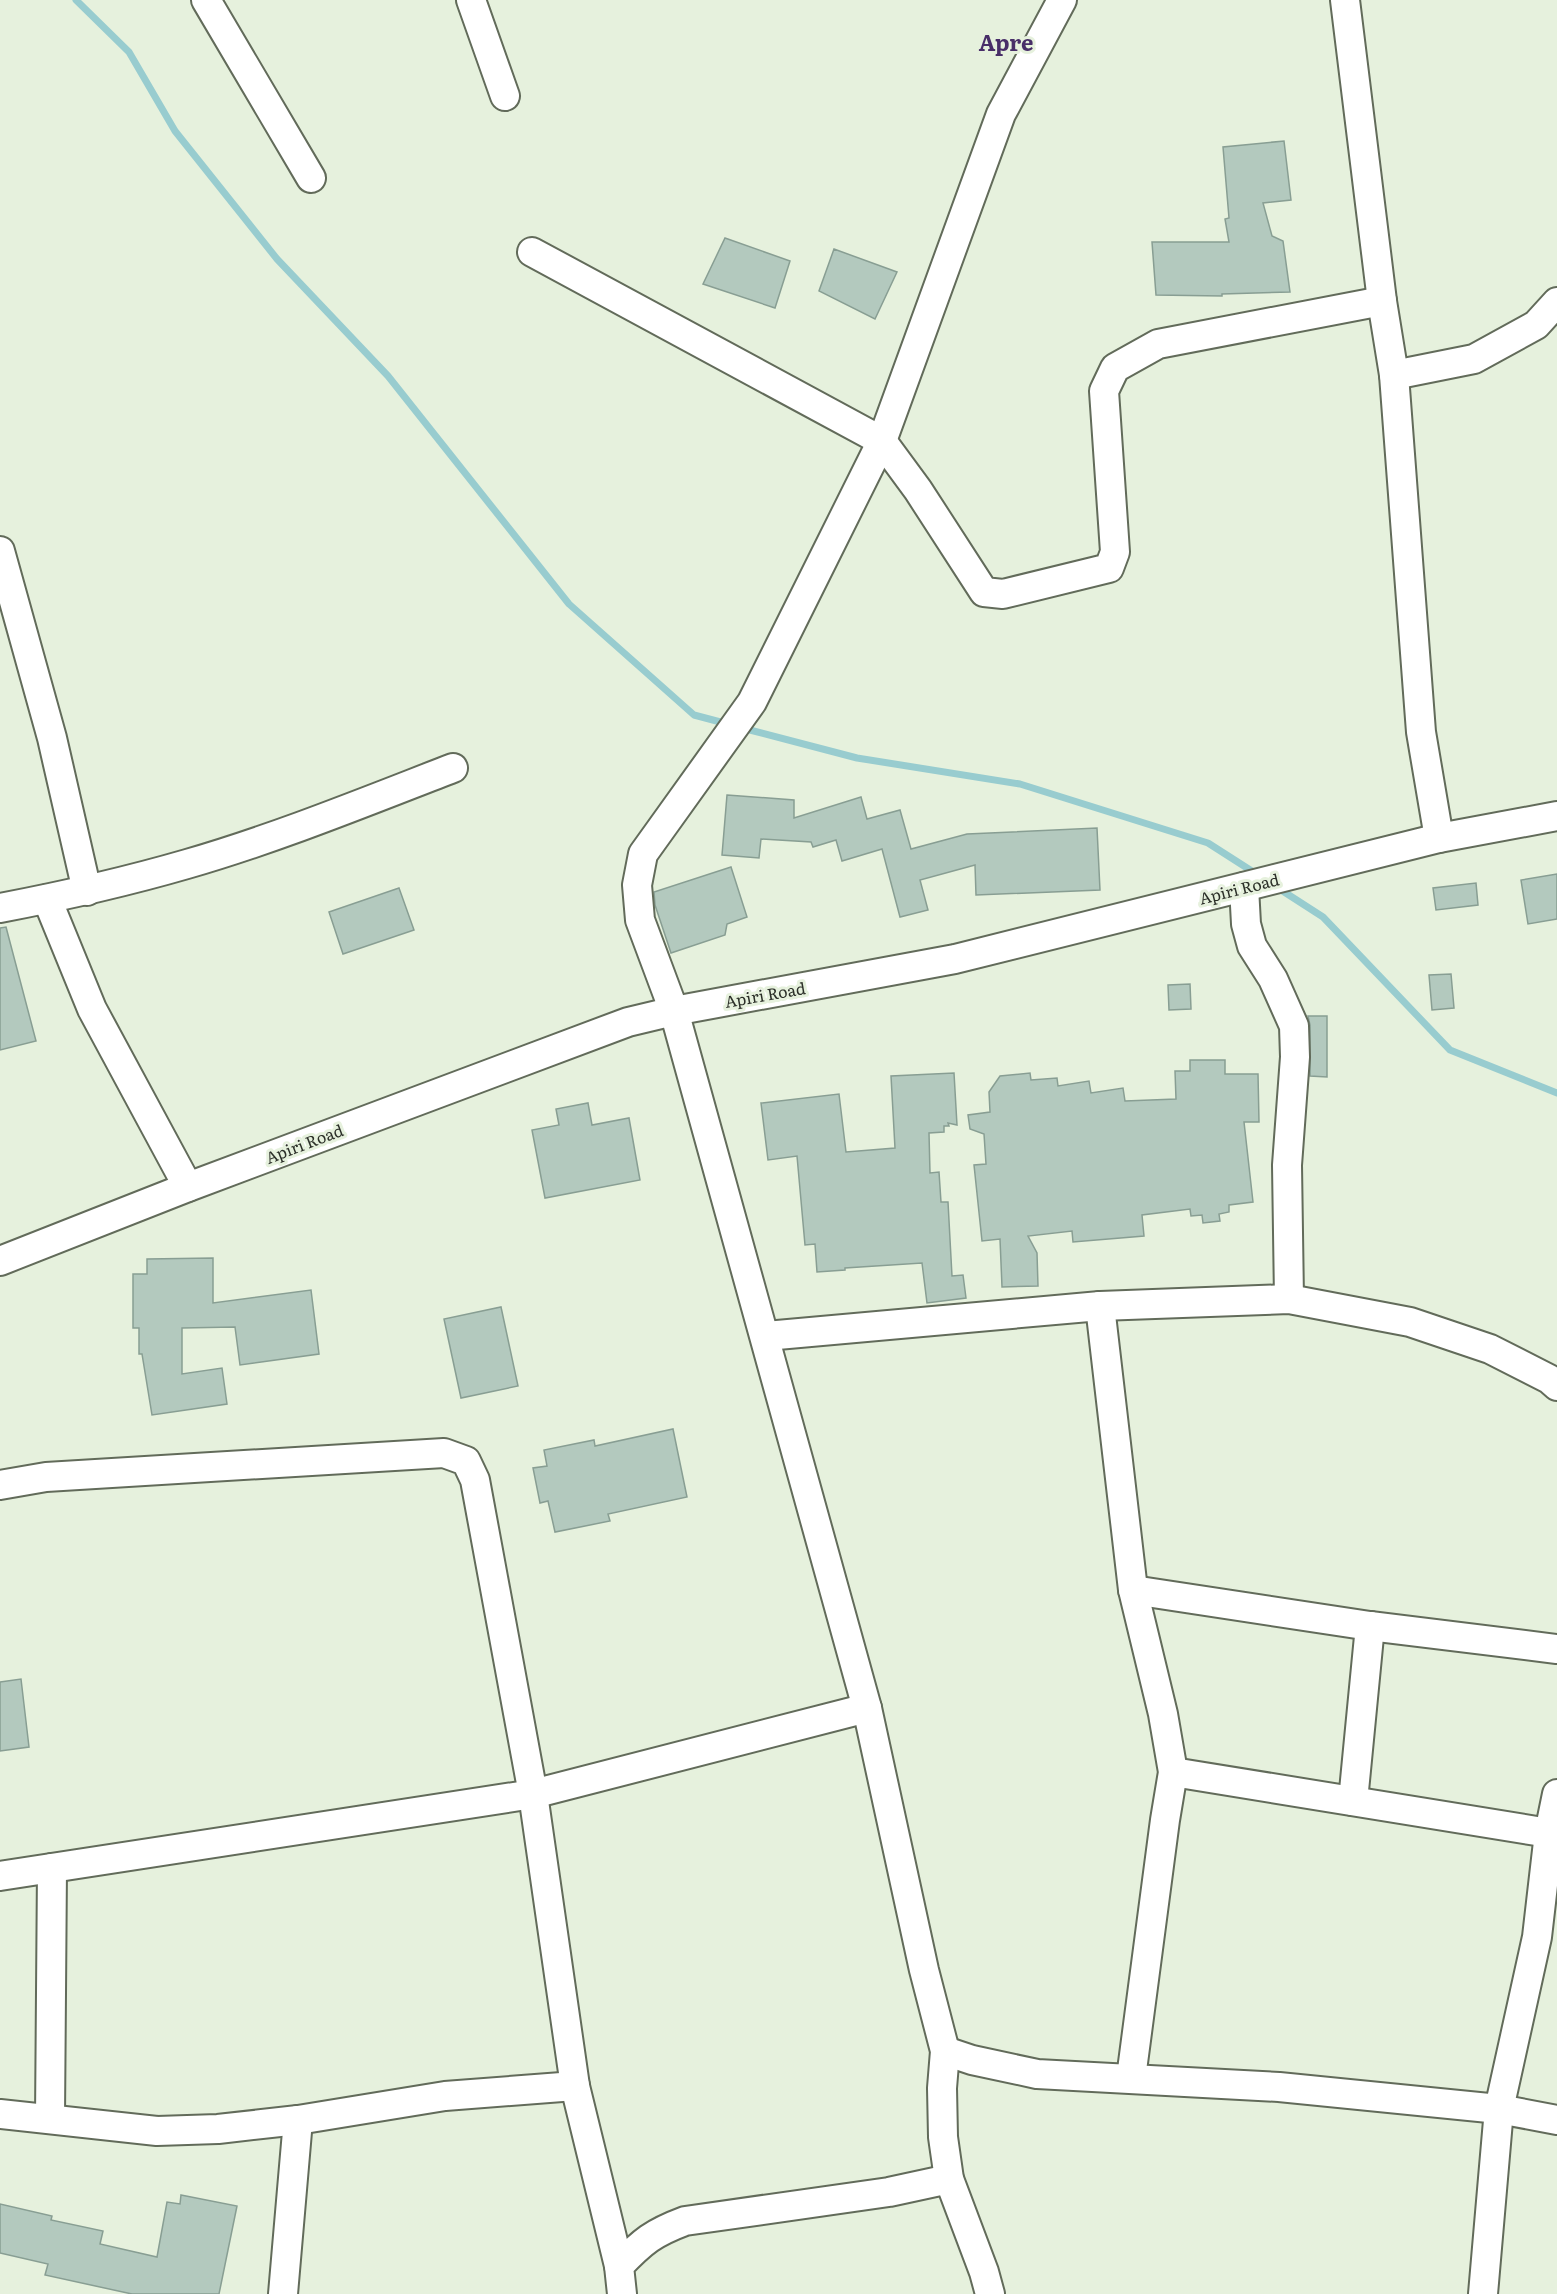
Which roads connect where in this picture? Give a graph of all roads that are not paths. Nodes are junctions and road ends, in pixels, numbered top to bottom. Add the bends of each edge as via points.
1 (206, 0) edge
2 (471, 0) edge
3 (1062, 0) edge
4 (1345, 0) edge
5 (505, 96) dead end
6 (311, 178) dead end
7 (532, 252) dead end
8 (1383, 301) junction
9 (1557, 302) edge
10 (1394, 375) junction
11 (882, 441) junction
12 (0, 551) edge
13 (453, 768) dead end
14 (1557, 816) edge
15 (1439, 838) junction
16 (1244, 887) junction
17 (87, 891) junction
18 (47, 899) junction
19 (0, 908) edge
20 (674, 1011) junction
21 (188, 1187) junction
22 (0, 1261) edge
23 (1288, 1299) junction
24 (1100, 1306) junction
25 (766, 1336) junction
26 (1557, 1386) edge
27 (0, 1485) edge
28 (1133, 1590) junction
29 (1370, 1626) junction
30 (1557, 1649) edge
31 (867, 1708) junction
32 (1173, 1772) junction
33 (533, 1794) junction
34 (1557, 1794) edge
35 (1353, 1801) junction
36 (1549, 1833) junction
37 (52, 1868) junction
38 (0, 1876) edge
39 (945, 2050) junction
40 (1131, 2078) junction
41 (575, 2086) junction
42 (1499, 2109) junction
43 (0, 2114) edge
44 (50, 2118) junction
45 (298, 2120) junction
46 (1557, 2120) edge
47 (949, 2179) junction
48 (619, 2266) junction
49 (284, 2294) edge
50 (622, 2294) edge
51 (990, 2294) edge
52 (1483, 2294) edge

1 - 6 street
2 - 5 street
3 - 11 street via 1001,114
4 - 8 street
7 - 11 street
8 - 10 street
8 - 11 street via 1158,344 1115,368 1104,391 1115,552 1109,568 1085,575 1003,594 984,592
9 - 10 street via 1536,325 1474,359
10 - 15 street via 1421,732
11 - 20 street via 752,702 643,854 637,885 640,920
12 - 17 street via 52,738
13 - 17 street via 273,836 189,864
14 - 15 street, Apiri Road
15 - 16 street, Apiri Road
16 - 20 street, Apiri Road via 955,959
16 - 23 street via 1252,946 1273,979 1294,1026 1287,1165
17 - 18 street
18 - 19 street
18 - 21 street via 92,1008
20 - 21 street, Apiri Road via 628,1022
20 - 25 street
21 - 22 street, Apiri Road
23 - 24 street
23 - 26 street via 1410,1322 1490,1349
24 - 25 street
24 - 28 street
25 - 31 street
27 - 33 street via 46,1477 444,1453 466,1461 475,1480
28 - 29 street
28 - 32 street via 1164,1714
29 - 30 street
29 - 35 street
31 - 33 street
31 - 39 street
32 - 35 street
32 - 40 street
33 - 37 street
33 - 41 street
34 - 36 street
35 - 36 street
36 - 42 street via 1537,1937
37 - 38 street
37 - 44 street
39 - 40 street via 972,2060 1037,2073
39 - 47 street via 943,2137
40 - 42 street via 1279,2087
41 - 45 street via 445,2096
41 - 48 street
42 - 46 street
42 - 52 street
43 - 44 street
44 - 45 street via 157,2131
45 - 49 street
47 - 48 street via 879,2194 685,2221 659,2231
47 - 51 street
48 - 50 street

